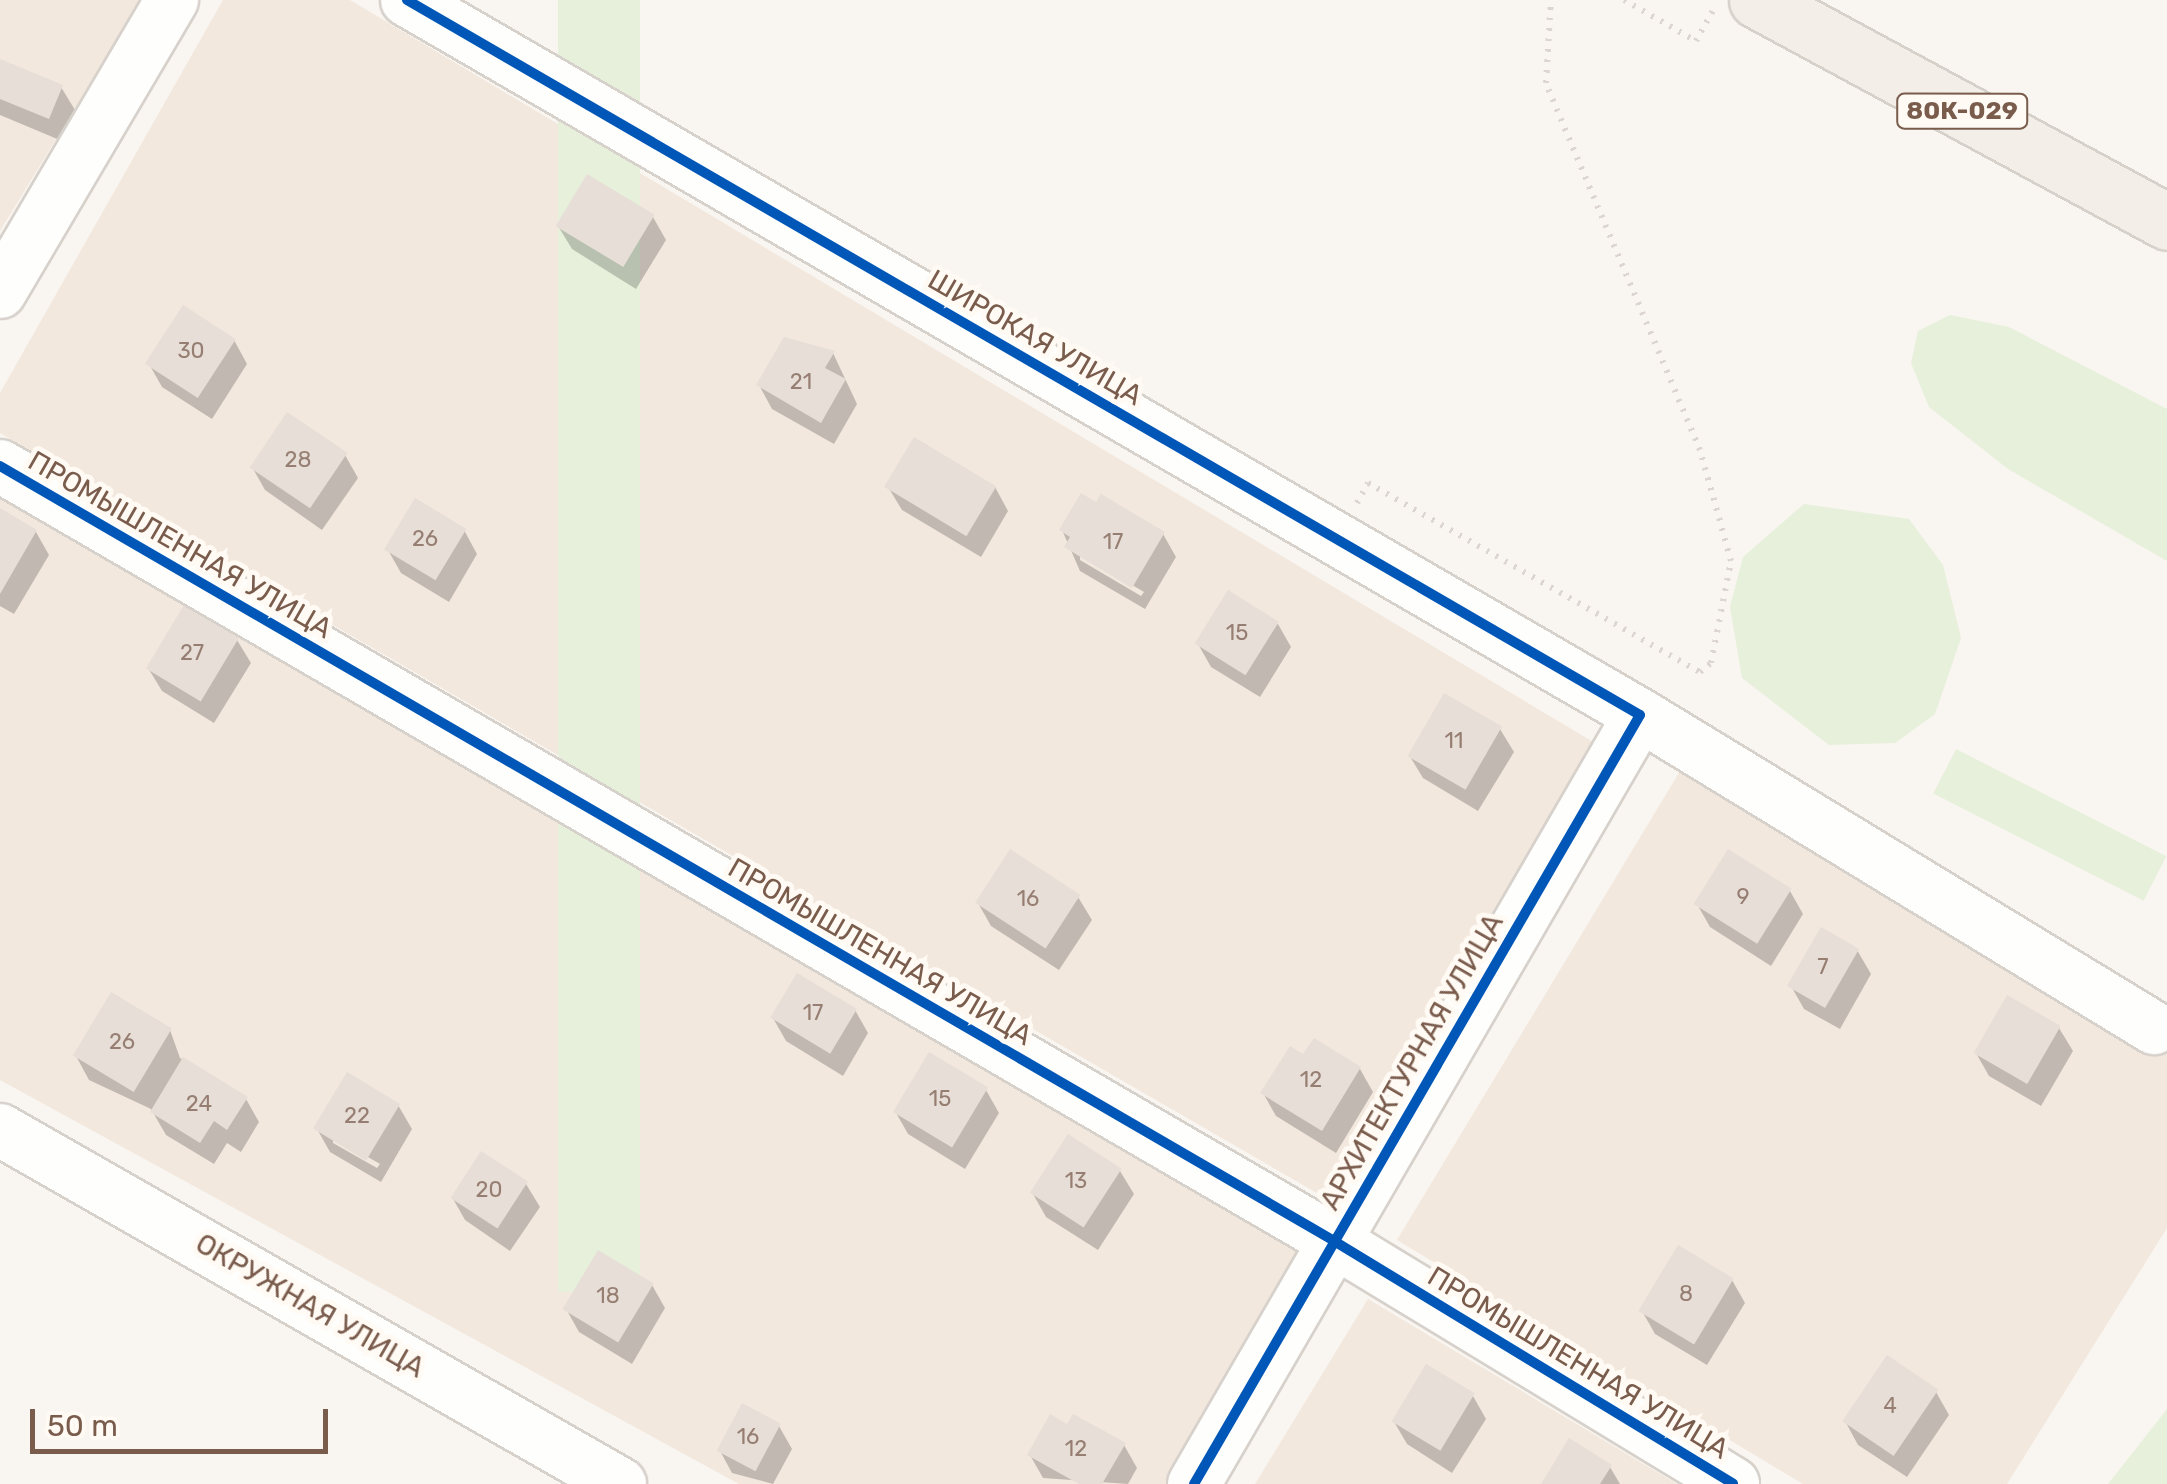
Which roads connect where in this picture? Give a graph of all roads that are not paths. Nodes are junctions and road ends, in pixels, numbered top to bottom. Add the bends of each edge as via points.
1 (172, 0) edge
2 (407, 0) edge
3 (1757, 0) edge
4 (2167, 222) edge
5 (0, 292) edge
6 (0, 466) edge
7 (1640, 715) junction
8 (2154, 1028) dead end
9 (0, 1130) edge
10 (1334, 1242) junction
11 (620, 1484) edge
12 (1194, 1484) edge
13 (1733, 1484) edge

1 - 5 street
2 - 7 street, ШИРОКАЯ УЛИЦА
3 - 4 main road, 80К-029
6 - 10 street, ПРОМЫШЛЕННАЯ УЛИЦА
7 - 8 street, ШИРОКАЯ УЛИЦА
7 - 10 street, АРХИТЕКТУРНАЯ УЛИЦА
9 - 11 street, ОКРУЖНАЯ УЛИЦА
10 - 12 street, АРХИТЕКТУРНАЯ УЛИЦА
10 - 13 street, ПРОМЫШЛЕННАЯ УЛИЦА

